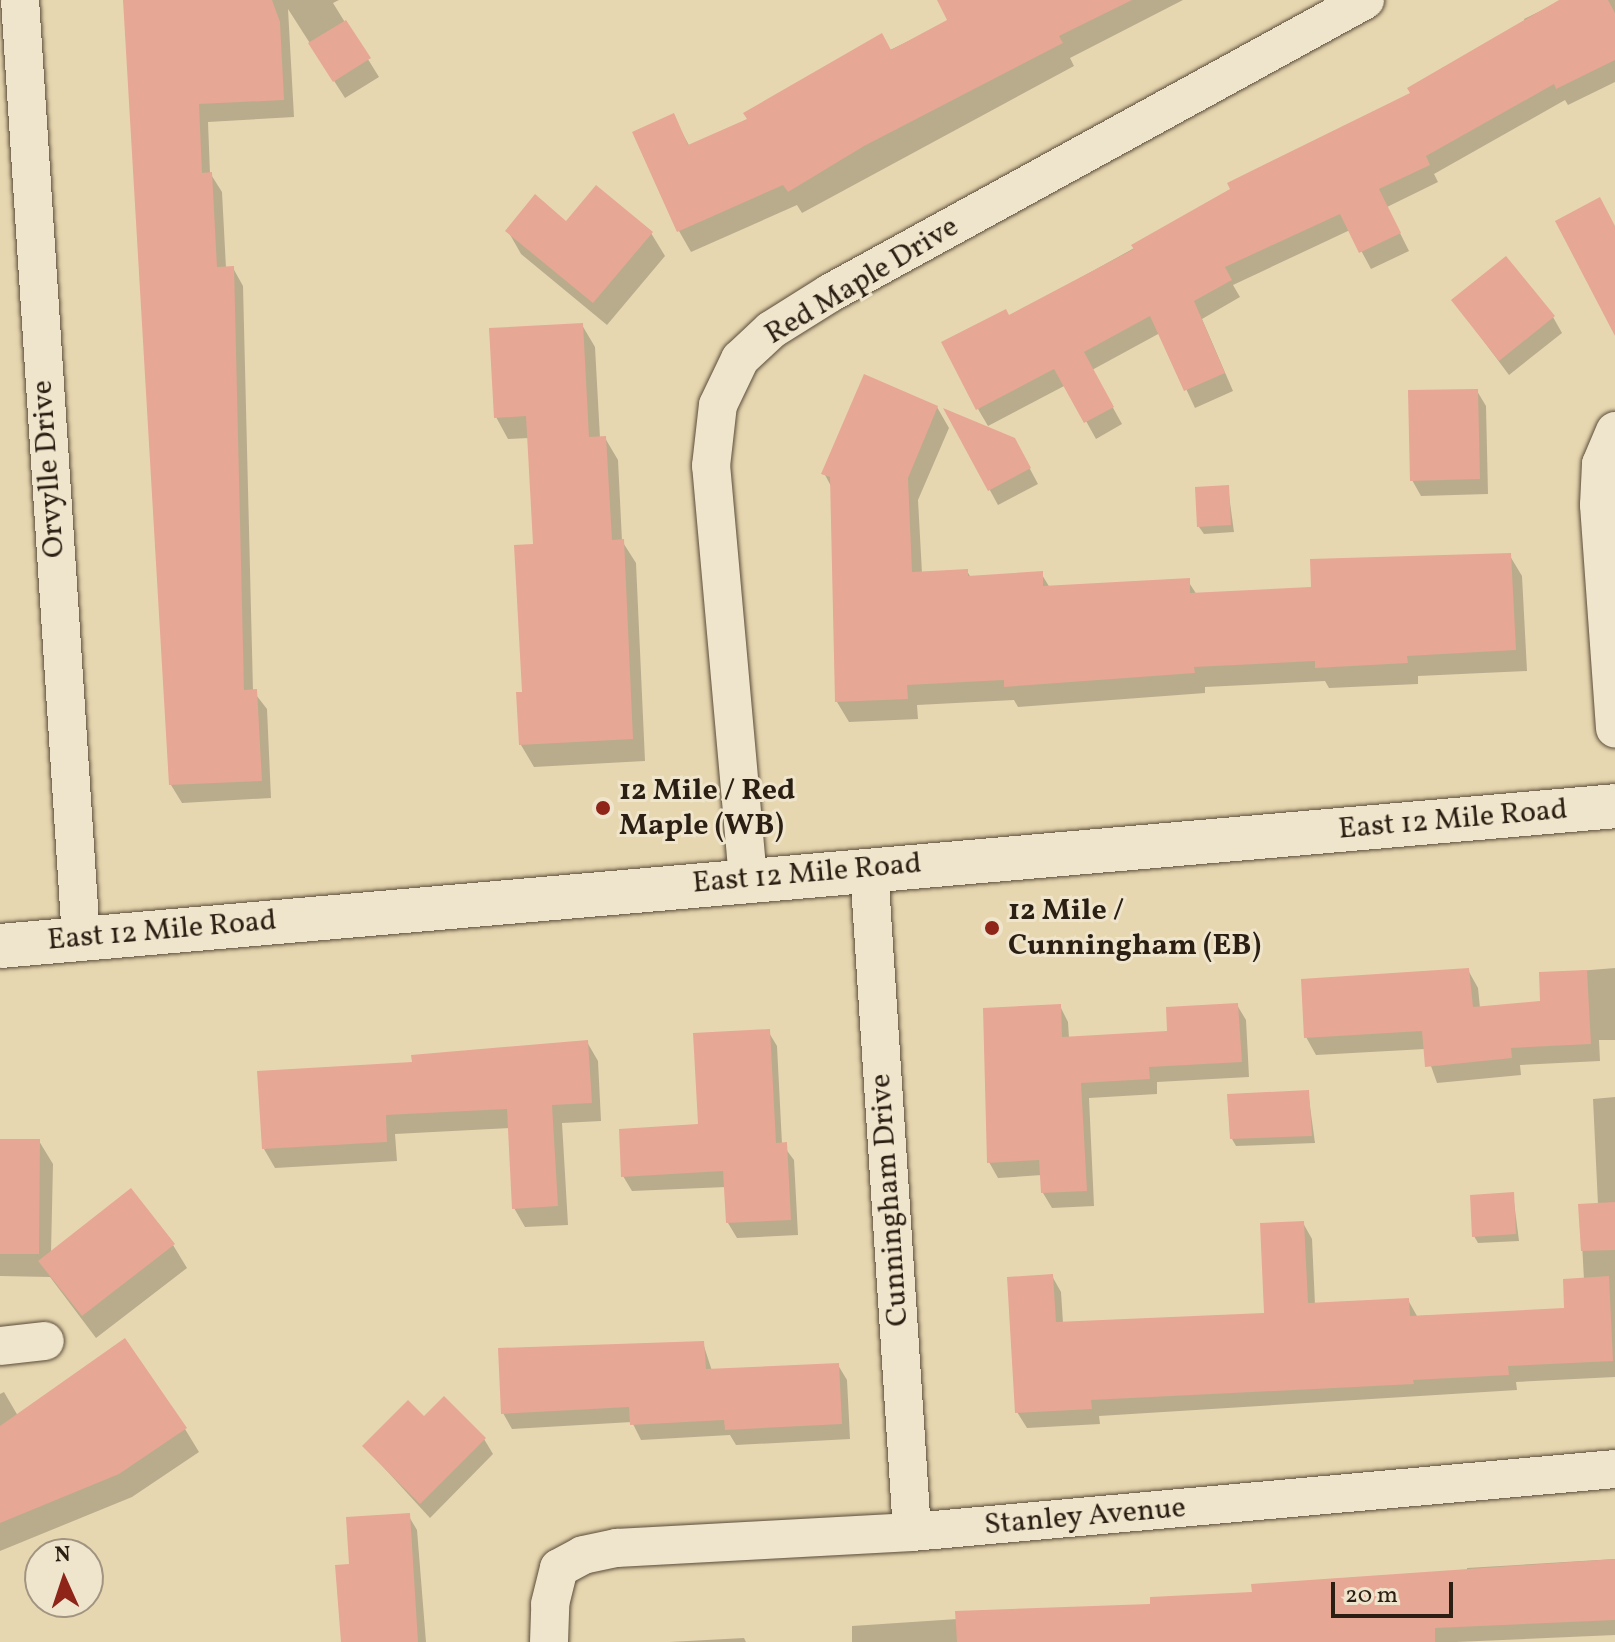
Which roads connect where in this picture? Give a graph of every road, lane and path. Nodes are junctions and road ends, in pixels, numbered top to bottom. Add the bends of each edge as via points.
1 (20, 0) edge
2 (1365, 0) edge
3 (1615, 431) edge
4 (1615, 728) edge
5 (1615, 806) edge
6 (869, 868) junction
7 (748, 879) junction
8 (81, 938) junction
9 (0, 946) edge
10 (45, 1341) dead end
11 (0, 1346) edge
12 (1615, 1469) edge
13 (912, 1532) junction
14 (549, 1642) edge

1 - 8 street, Orvylle Drive
2 - 7 street, Red Maple Drive via 830,293 771,330 740,359 718,405 711,466
3 - 4 street via 1601,464 1599,505
5 - 6 main road, East 12 Mile Road
6 - 7 main road, East 12 Mile Road
6 - 13 street, Cunningham Drive
7 - 8 main road, East 12 Mile Road
8 - 9 main road, East 12 Mile Road
10 - 11 street
12 - 13 street, Stanley Avenue
13 - 14 street, Stanley Avenue via 617,1548 583,1555 559,1568 550,1604

